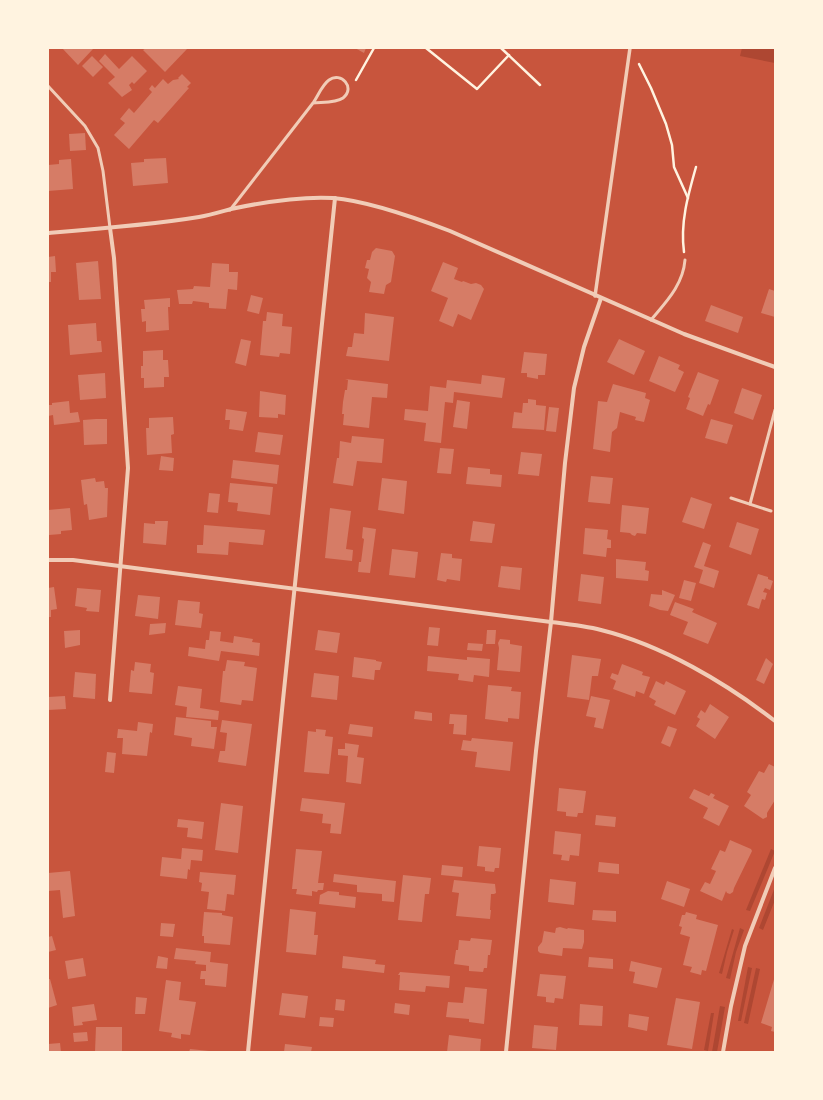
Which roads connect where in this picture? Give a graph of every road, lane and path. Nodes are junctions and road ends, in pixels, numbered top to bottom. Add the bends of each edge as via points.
1 (374, 48) edge
2 (426, 48) edge
3 (501, 48) edge
4 (630, 48) edge
5 (509, 56) junction
6 (637, 61) dead end
7 (540, 85) dead end
8 (48, 86) edge
9 (348, 87) junction
10 (313, 103) junction
11 (696, 167) dead end
12 (335, 198) junction
13 (688, 198) junction
14 (230, 210) junction
15 (110, 228) junction
16 (48, 233) edge
17 (685, 260) joint
18 (595, 296) junction
19 (601, 298) junction
20 (651, 320) junction
21 (775, 367) edge
22 (775, 410) edge
23 (731, 498) dead end
24 (750, 504) junction
25 (771, 511) dead end
26 (48, 560) edge
27 (121, 566) junction
28 (294, 589) junction
29 (551, 622) junction
30 (110, 700) dead end
31 (775, 722) edge
32 (775, 868) edge
33 (248, 1052) edge
34 (506, 1052) edge
35 (723, 1052) edge

1 - 9 path via 356,79
2 - 5 path via 477,89
3 - 5 path
4 - 18 street
5 - 7 path
6 - 13 path via 666,124 672,145 674,167
8 - 15 lane via 85,126 98,148
9 - 10 lane via 348,92 340,100
9 - 10 lane via 346,81 334,77 324,85
10 - 14 lane
11 - 13 path
12 - 14 street via 297,199
12 - 18 street via 375,206 432,224
12 - 28 street
13 - 17 path via 682,241
14 - 15 street via 201,217
15 - 16 street
15 - 27 street via 128,457
17 - 20 lane via 677,287
18 - 19 street
19 - 20 street
19 - 29 street via 584,347 574,388
20 - 21 street via 719,348
22 - 24 lane
23 - 24 lane
24 - 25 lane
26 - 27 street via 73,560
27 - 28 street
27 - 30 street
28 - 29 street
28 - 33 street
29 - 31 street via 602,630 681,661 721,682
29 - 34 street
32 - 35 street via 745,946

